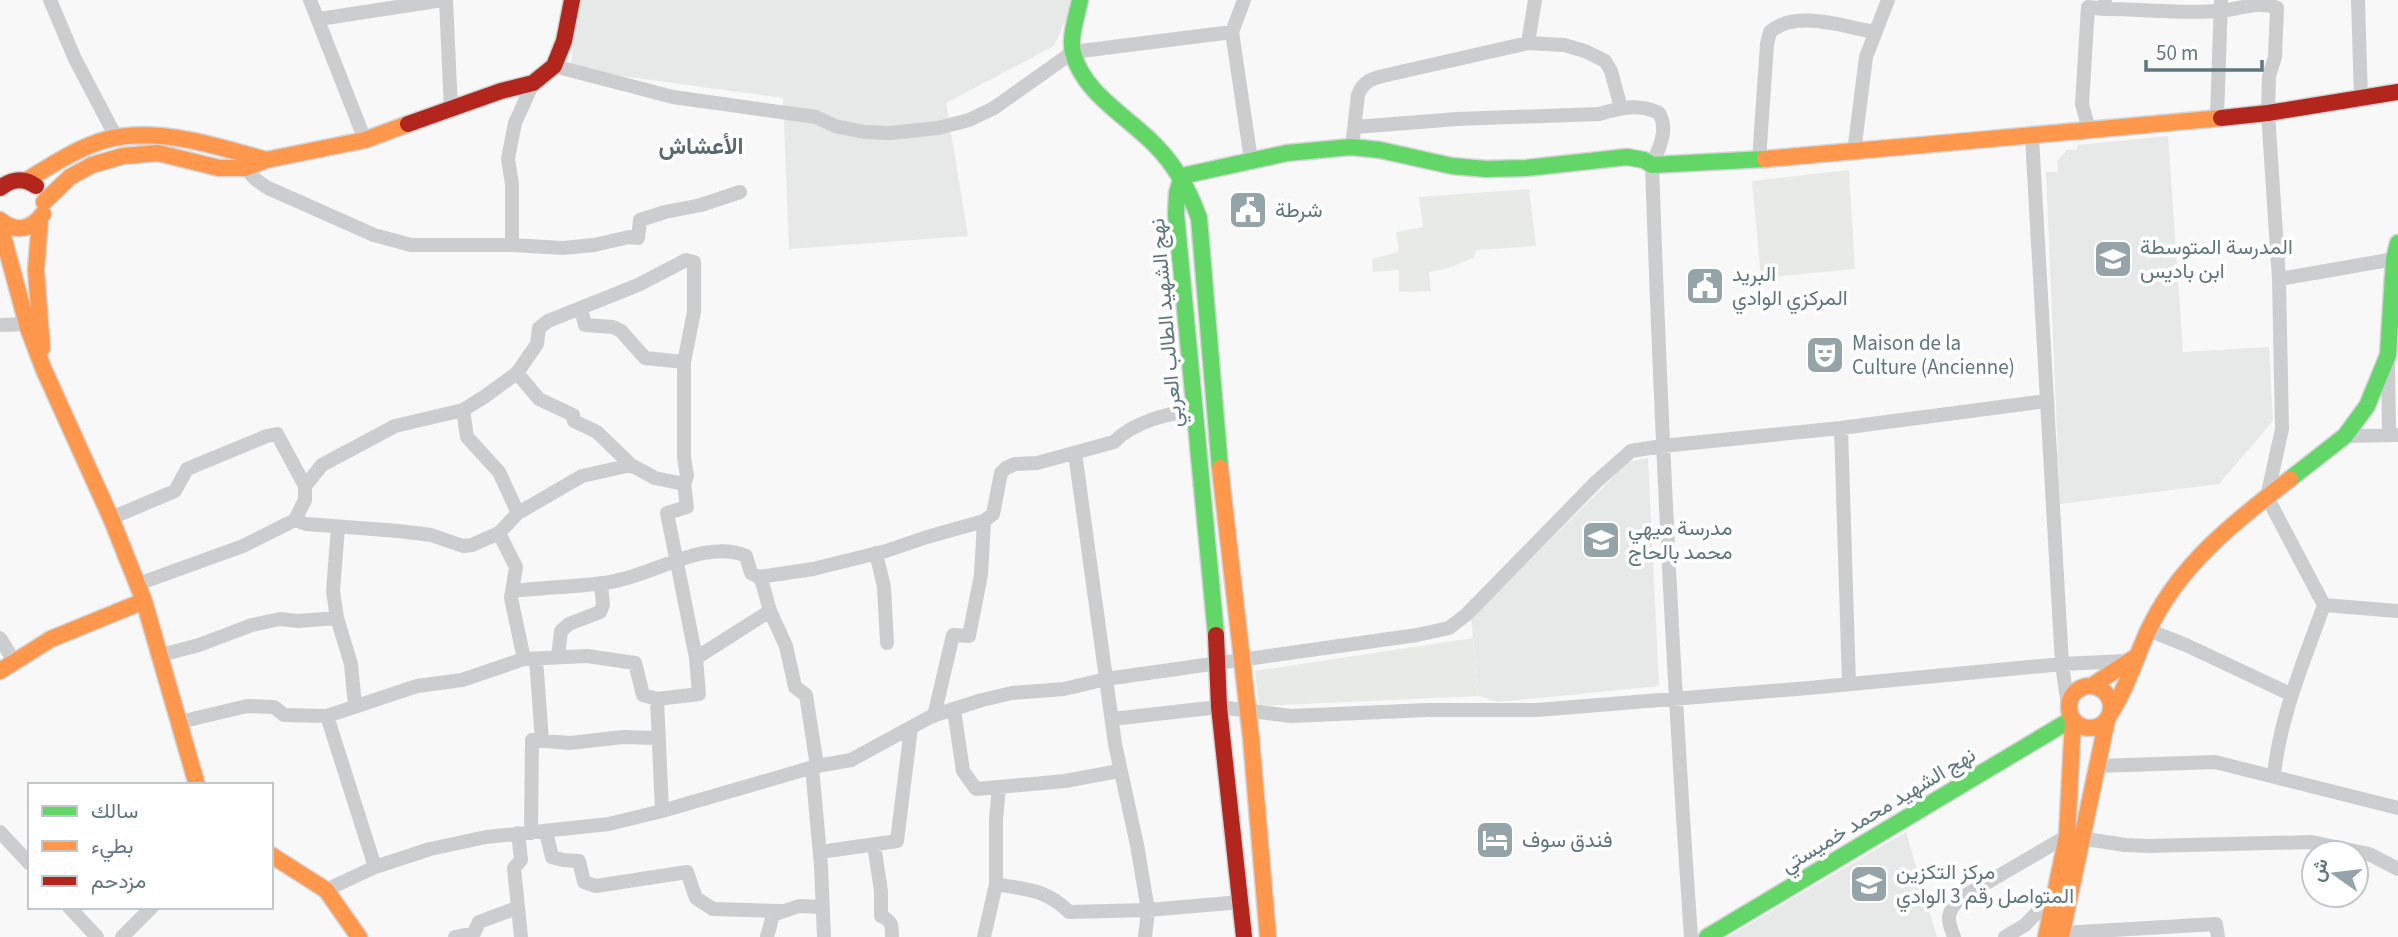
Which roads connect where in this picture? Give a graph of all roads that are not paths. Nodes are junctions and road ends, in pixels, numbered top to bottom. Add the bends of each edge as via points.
1 (50, 0) edge
2 (310, 0) edge
3 (444, 0) edge
4 (572, 0) edge
5 (1080, 0) edge
6 (1244, 0) edge
7 (1535, 0) edge
8 (1888, 0) edge
9 (2358, 0) edge
10 (2105, 4) edge
11 (2221, 6) edge
12 (319, 19) junction
13 (1232, 32) junction
14 (1875, 32) junction
15 (1528, 43) junction
16 (1073, 52) junction
17 (554, 66) junction
18 (533, 83) junction
19 (2398, 92) edge
20 (2361, 98) junction
21 (1621, 108) junction
22 (451, 110) junction
23 (2268, 113) junction
24 (2217, 118) junction
25 (1356, 127) junction
26 (2089, 130) junction
27 (2032, 137) junction
28 (116, 138) junction
29 (365, 140) junction
30 (1352, 147) junction
31 (1854, 152) junction
32 (1251, 160) junction
33 (1759, 160) junction
34 (245, 161) junction
35 (1652, 165) junction
36 (1182, 176) junction
37 (27, 180) junction
38 (2, 183) edge
39 (740, 192) dead end
40 (44, 202) junction
41 (40, 219) junction
42 (0, 222) edge
43 (2398, 243) edge
44 (512, 245) junction
45 (2394, 260) junction
46 (6, 270) edge
47 (2279, 279) junction
48 (581, 309) junction
49 (27, 324) junction
50 (0, 325) edge
51 (2388, 355) junction
52 (1208, 356) junction
53 (1191, 360) junction
54 (684, 362) junction
55 (44, 370) junction
56 (517, 373) junction
57 (2046, 401) junction
58 (1196, 409) junction
59 (463, 410) junction
60 (1841, 428) junction
61 (2393, 435) edge
62 (2345, 436) junction
63 (1662, 446) junction
64 (1075, 453) junction
65 (631, 465) junction
66 (684, 484) junction
67 (305, 486) junction
68 (1221, 489) junction
69 (1202, 492) junction
70 (2267, 497) junction
71 (518, 513) junction
72 (111, 518) junction
73 (295, 520) junction
74 (985, 521) junction
75 (338, 527) junction
76 (499, 533) junction
77 (876, 554) junction
78 (676, 560) junction
79 (759, 577) junction
80 (601, 583) junction
81 (138, 584) junction
82 (513, 591) junction
83 (144, 601) junction
84 (2324, 605) junction
85 (770, 611) junction
86 (2398, 611) edge
87 (337, 618) junction
88 (2148, 630) junction
89 (0, 638) edge
90 (887, 643) dead end
91 (162, 655) junction
92 (558, 657) junction
93 (2136, 657) junction
94 (696, 658) junction
95 (530, 659) junction
96 (1241, 659) junction
97 (15, 660) junction
98 (1218, 662) junction
99 (2062, 664) junction
100 (0, 671) edge
101 (1106, 679) junction
102 (1849, 684) junction
103 (2093, 685) junction
104 (2292, 695) junction
105 (657, 699) junction
106 (1675, 700) junction
107 (355, 706) junction
108 (1219, 707) junction
109 (954, 710) junction
110 (1248, 712) junction
111 (2071, 715) junction
112 (327, 716) junction
113 (934, 716) junction
114 (2109, 717) junction
115 (1112, 719) junction
116 (180, 722) junction
117 (911, 728) junction
118 (658, 737) junction
119 (542, 741) junction
120 (815, 766) junction
121 (2098, 766) junction
122 (1119, 771) junction
123 (2274, 775) junction
124 (196, 783) edge
125 (999, 788) junction
126 (2397, 805) edge
127 (662, 811) junction
128 (0, 832) edge
129 (546, 832) junction
130 (524, 833) junction
131 (2075, 837) junction
132 (874, 845) junction
133 (820, 852) junction
134 (273, 856) edge
135 (28, 862) edge
136 (376, 867) junction
137 (2398, 869) edge
138 (996, 884) junction
139 (326, 890) junction
140 (2055, 894) junction
141 (1241, 902) junction
142 (517, 908) junction
143 (823, 908) junction
144 (71, 909) edge
145 (150, 909) edge
146 (1148, 910) junction
147 (783, 911) junction
148 (2056, 936) edge
149 (97, 937) edge
150 (122, 937) edge
151 (359, 937) edge
152 (455, 937) edge
153 (521, 937) edge
154 (767, 937) edge
155 (824, 937) edge
156 (892, 937) edge
157 (984, 937) edge
158 (1145, 937) edge
159 (1244, 937) edge
160 (1268, 937) edge
161 (1691, 937) edge
162 (1706, 937) edge
163 (1954, 937) edge
164 (2006, 937) edge
165 (2218, 937) edge

1 - 28 street
2 - 12 street
3 - 12 street
3 - 22 street
4 - 17 main road
5 - 16 main road
6 - 13 street
7 - 15 street
8 - 14 street
9 - 20 street
10 - 11 street
10 - 26 street via 2088,6 2082,104
11 - 23 street via 2269,4 2277,8
11 - 24 street
12 - 29 street
13 - 16 street
13 - 32 street
14 - 31 street via 1862,74
14 - 33 street via 1804,20 1787,22 1770,32
15 - 21 street via 1564,45 1605,61
15 - 25 street via 1367,82 1358,95
16 - 17 street via 995,108 969,120 890,133 835,126 816,117 673,97
16 - 36 main road via 1081,72
17 - 18 main road
18 - 22 main road
18 - 44 street via 515,123 509,159
19 - 20 main road
20 - 23 main road
21 - 25 street via 1599,114
21 - 35 street via 1653,110 1662,119 1661,144
22 - 29 main road
23 - 24 main road
23 - 47 street
24 - 26 main road
25 - 30 street
26 - 27 main road
27 - 31 main road
27 - 57 street
28 - 34 main road via 161,136
28 - 37 main road via 75,152
29 - 34 main road
30 - 32 main road
30 - 35 main road via 1468,168 1627,157
31 - 33 main road
32 - 36 main road
33 - 35 main road
34 - 40 main road via 219,168 158,153 123,156 70,177
34 - 44 street via 254,180 374,235 411,245
35 - 63 street
36 - 52 main road, نهج الشهيد الطالب العربي via 1199,218
36 - 53 main road, نهج الشهيد الطالب العربي via 1176,214
37 - 38 main road
37 - 40 main road via 39,188
39 - 44 street via 640,220 638,238 563,248
40 - 41 main road
41 - 42 main road via 19,229
41 - 55 main road via 36,270
42 - 46 main road
43 - 45 main road
45 - 47 street
45 - 51 main road
46 - 49 main road
47 - 70 street via 2282,429
48 - 54 street via 585,325 621,331 645,358
48 - 54 street via 686,260 694,262 694,312
48 - 56 street via 539,328 537,344
49 - 50 street
49 - 55 main road
51 - 61 street
51 - 62 main road via 2367,406
52 - 53 main road
52 - 68 main road, نهج الشهيد الطالب العربي
53 - 58 main road, نهج الشهيد الطالب العربي
54 - 66 street
55 - 72 main road
56 - 59 street
56 - 65 street via 539,399 597,432
57 - 60 street
57 - 99 street
58 - 64 street via 1146,422 1114,442
58 - 69 main road, نهج الشهيد الطالب العربي
59 - 67 street via 395,426 322,465
59 - 71 street via 467,437 499,472
60 - 63 street
60 - 102 street
61 - 62 street
62 - 70 main road
63 - 96 street via 1631,452 1596,482 1457,624 1417,635
63 - 106 street
64 - 74 street via 1006,468 993,514
64 - 101 street
65 - 66 street via 655,478
65 - 71 street via 582,476
66 - 78 street via 687,507 667,513
67 - 72 street via 277,434 187,469 175,491
67 - 73 street
68 - 69 main road
68 - 96 main road, نهج الشهيد الطالب العربي
69 - 98 main road, نهج الشهيد الطالب العربي
70 - 84 street
70 - 88 main road via 2200,555 2176,582
71 - 76 street
72 - 81 main road
73 - 75 street
73 - 81 street via 243,546
74 - 77 street
74 - 113 street via 969,636 953,635
75 - 76 street via 421,533 463,546
75 - 87 street via 333,590
76 - 82 street via 516,567
77 - 79 street
77 - 90 street via 884,587
78 - 79 street via 736,552 746,556 751,573
78 - 80 street via 639,576
78 - 94 street
79 - 85 street
80 - 82 street
80 - 92 street via 600,612 561,631
81 - 83 main road
82 - 95 street via 513,610
83 - 91 main road
83 - 97 main road via 76,625
84 - 86 street
84 - 104 street
85 - 94 street
85 - 120 street via 786,646 794,687 806,695
87 - 91 street via 280,619
87 - 107 street via 351,664
88 - 93 main road
88 - 104 street
89 - 97 street
91 - 116 main road
92 - 95 street
92 - 105 street via 635,663 643,695
93 - 99 street via 2112,663
93 - 103 main road
93 - 114 main road
94 - 105 street via 699,694
95 - 107 street
95 - 119 street
96 - 98 street
96 - 110 main road, نهج الشهيد الطالب العربي
97 - 100 main road
98 - 101 street
98 - 108 main road, نهج الشهيد الطالب العربي
99 - 102 street
99 - 111 street
101 - 109 street via 1064,689 1012,693
101 - 115 street
102 - 106 street
103 - 111 main road via 2073,693
103 - 114 main road via 2110,699
104 - 123 street
105 - 118 street
106 - 110 street via 1537,710 1291,716
106 - 161 street
107 - 112 street
108 - 110 street
108 - 115 street
108 - 141 main road, نهج الشهيد الطالب العربي
109 - 113 street
109 - 125 street via 963,771 976,789
110 - 160 main road, نهج الشهيد الطالب العربي
111 - 114 main road via 2086,728
111 - 131 main road
111 - 162 main road, نهج الشهيد محمد خميستي
112 - 116 street via 284,715 274,707 247,706
112 - 136 street
113 - 117 street
114 - 121 main road
115 - 122 street
116 - 124 main road
117 - 120 street via 851,760
117 - 132 street via 897,841
118 - 119 street
118 - 127 street
119 - 130 street via 532,740
120 - 127 street
120 - 133 street
121 - 123 street via 2215,762
121 - 131 main road
122 - 125 street
122 - 146 street
123 - 126 street
125 - 138 street
127 - 129 street
128 - 135 street
129 - 130 street
129 - 147 street via 552,857 579,861 584,882 596,886 687,872 696,898 713,909
130 - 136 street via 430,849
130 - 142 street via 521,860 514,868
131 - 137 street via 2149,846 2312,842 2341,846
131 - 140 main road
131 - 148 main road
131 - 163 street via 1959,899 1949,916
132 - 133 street
132 - 156 street via 881,916 892,925
133 - 143 street
134 - 139 main road
136 - 139 street
138 - 146 street via 1045,893 1069,912
138 - 157 street
139 - 151 main road
140 - 148 main road
140 - 164 street via 2025,925
141 - 146 street
141 - 159 main road, نهج الشهيد الطالب العربي
142 - 152 street via 480,922 474,933
142 - 153 street
143 - 147 street via 799,906
143 - 155 street
144 - 149 street
145 - 150 street
146 - 158 street
147 - 154 street via 773,915
148 - 165 street via 2216,924

